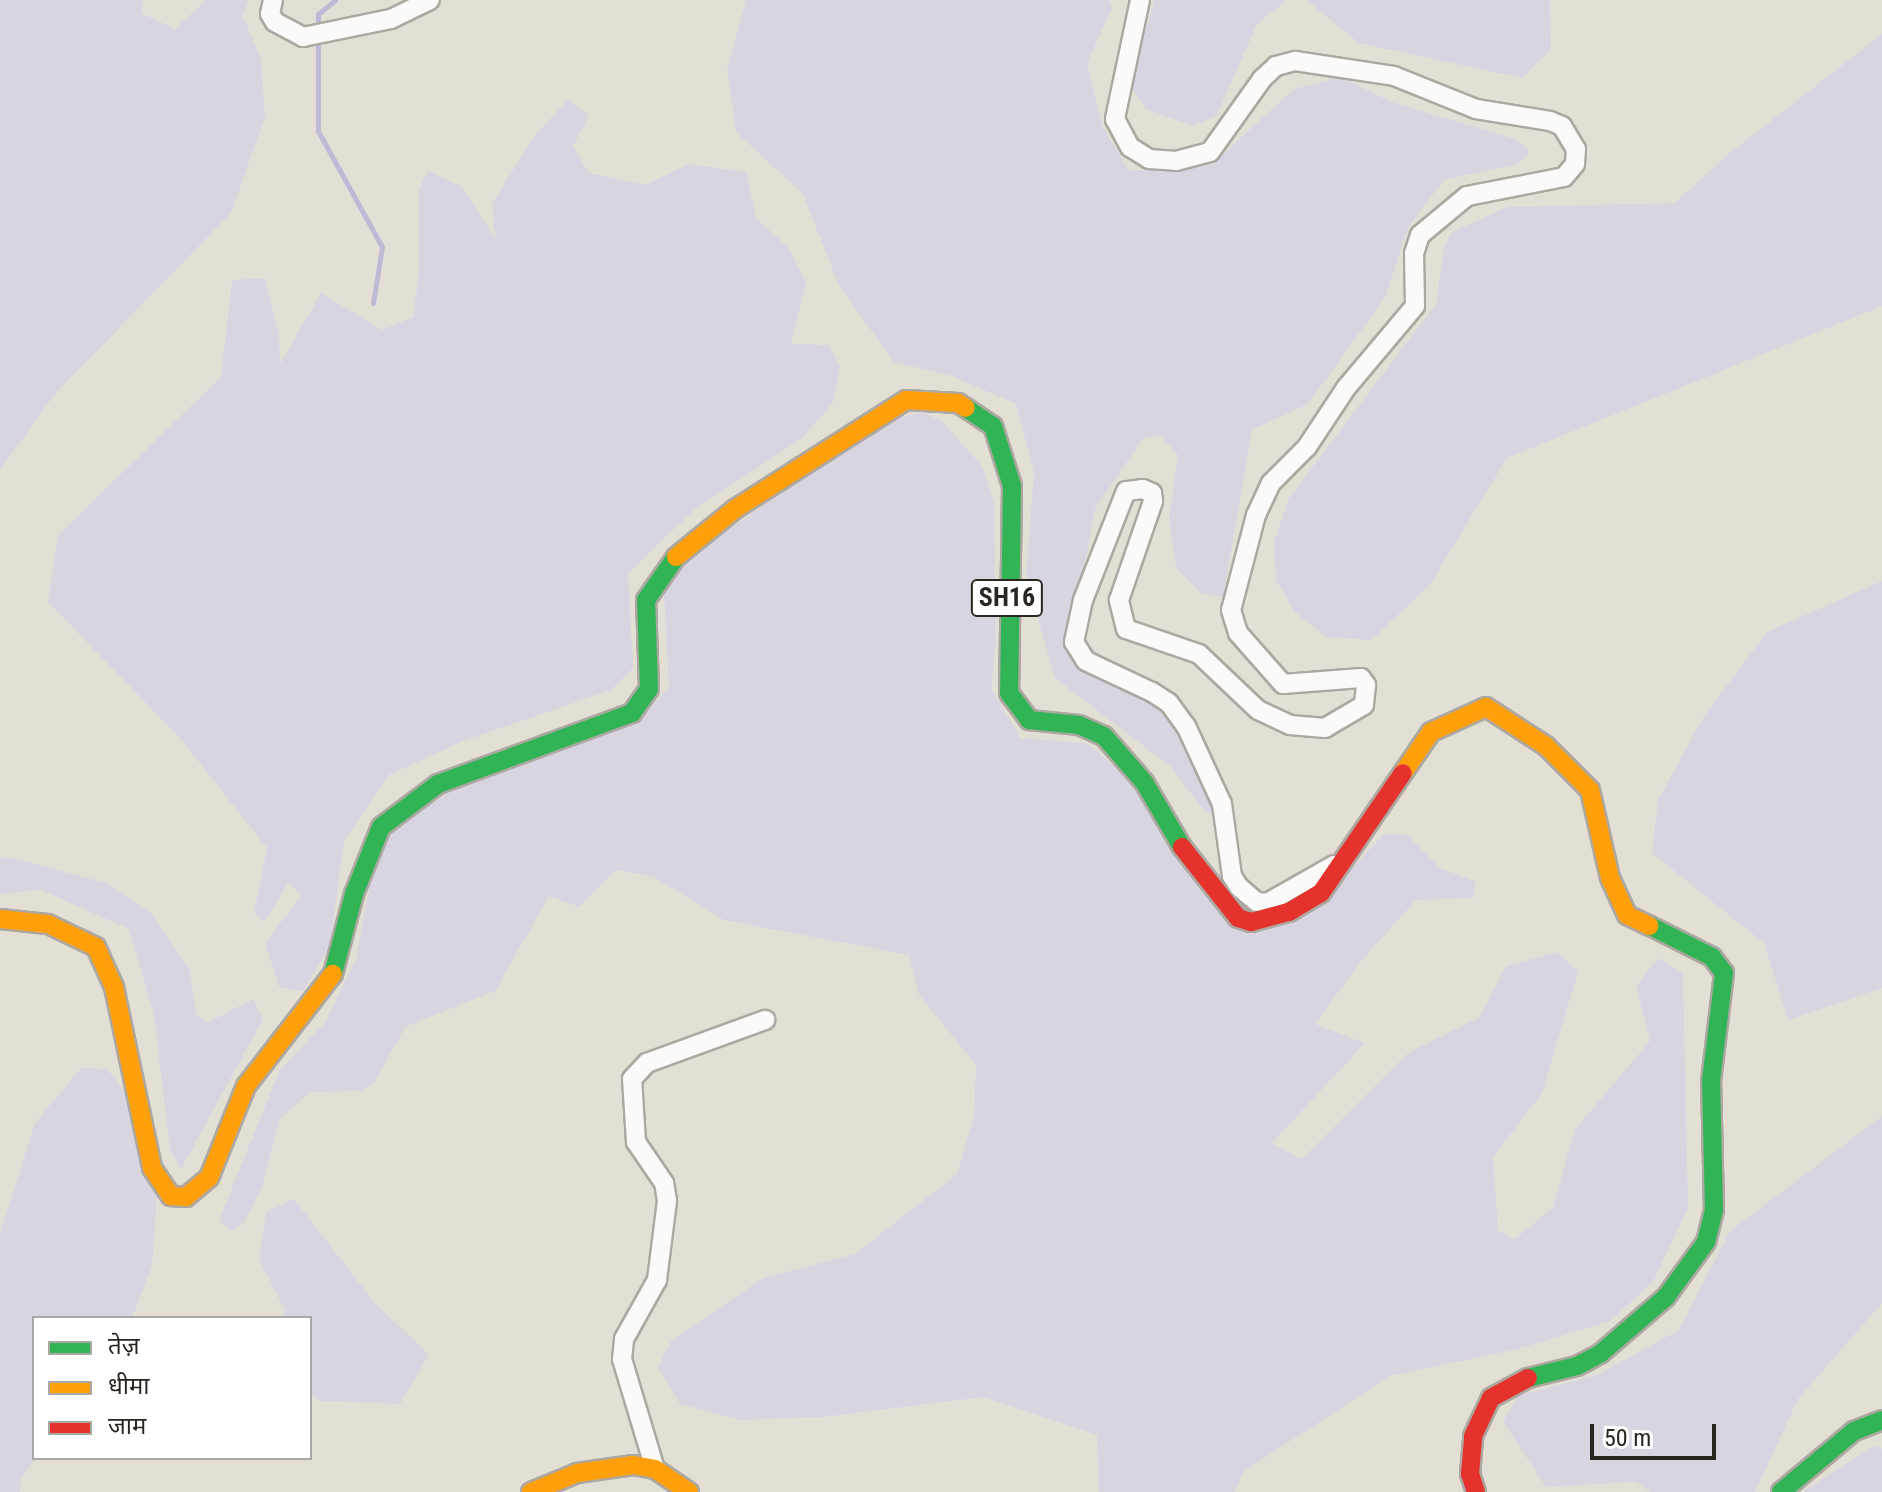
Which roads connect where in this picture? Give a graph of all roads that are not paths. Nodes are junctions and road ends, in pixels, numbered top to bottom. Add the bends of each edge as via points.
1 (273, 0) edge
2 (430, 0) edge
3 (1140, 0) edge
4 (1357, 847) junction
5 (0, 919) edge
6 (765, 1020) dead end
7 (1882, 1420) edge
8 (655, 1469) junction
9 (531, 1492) edge
10 (689, 1492) edge
11 (1476, 1492) edge
12 (1781, 1492) edge

1 - 2 street via 270,14 275,22 303,37 391,19
3 - 4 street via 1115,119 1130,147 1149,159 1176,161 1210,152 1262,79 1276,66 1295,61 1394,76 1476,109 1550,121 1562,126 1576,149 1575,164 1564,177 1467,196 1429,224 1414,253 1415,306 1346,388 1307,447 1271,483 1256,515 1231,610 1238,633 1283,684 1361,678 1366,685 1364,705 1325,728 1290,725 1258,710 1199,654 1126,629 1119,600 1153,501 1152,493 1143,489 1126,491 1074,628 1074,642 1086,661 1169,703 1186,726 1222,804 1232,876 1257,902 1277,900
4 - 5 main road, SH16 via 1321,893 1289,912 1245,922 1226,906 1144,782 1104,736 1079,725 1029,720 1009,693 1007,681 1014,513 1006,459 985,417 958,403 916,397 735,509 667,565 646,600 649,689 632,713 438,784 381,827 354,894 344,947 330,983 246,1086 209,1178 186,1197 171,1196 152,1168 114,987 96,947 48,924
4 - 11 main road, SH16 via 1431,732 1486,707 1546,746 1590,790 1610,878 1627,915 1712,957 1724,973 1723,1016 1711,1081 1714,1210 1706,1242 1666,1297 1601,1353 1577,1366 1514,1382 1491,1398 1473,1436 1470,1474
6 - 8 street via 647,1063 632,1079 636,1142 664,1183 667,1201 657,1280 624,1339 622,1359
7 - 12 main road via 1854,1431
8 - 9 main road via 606,1466
8 - 10 main road

